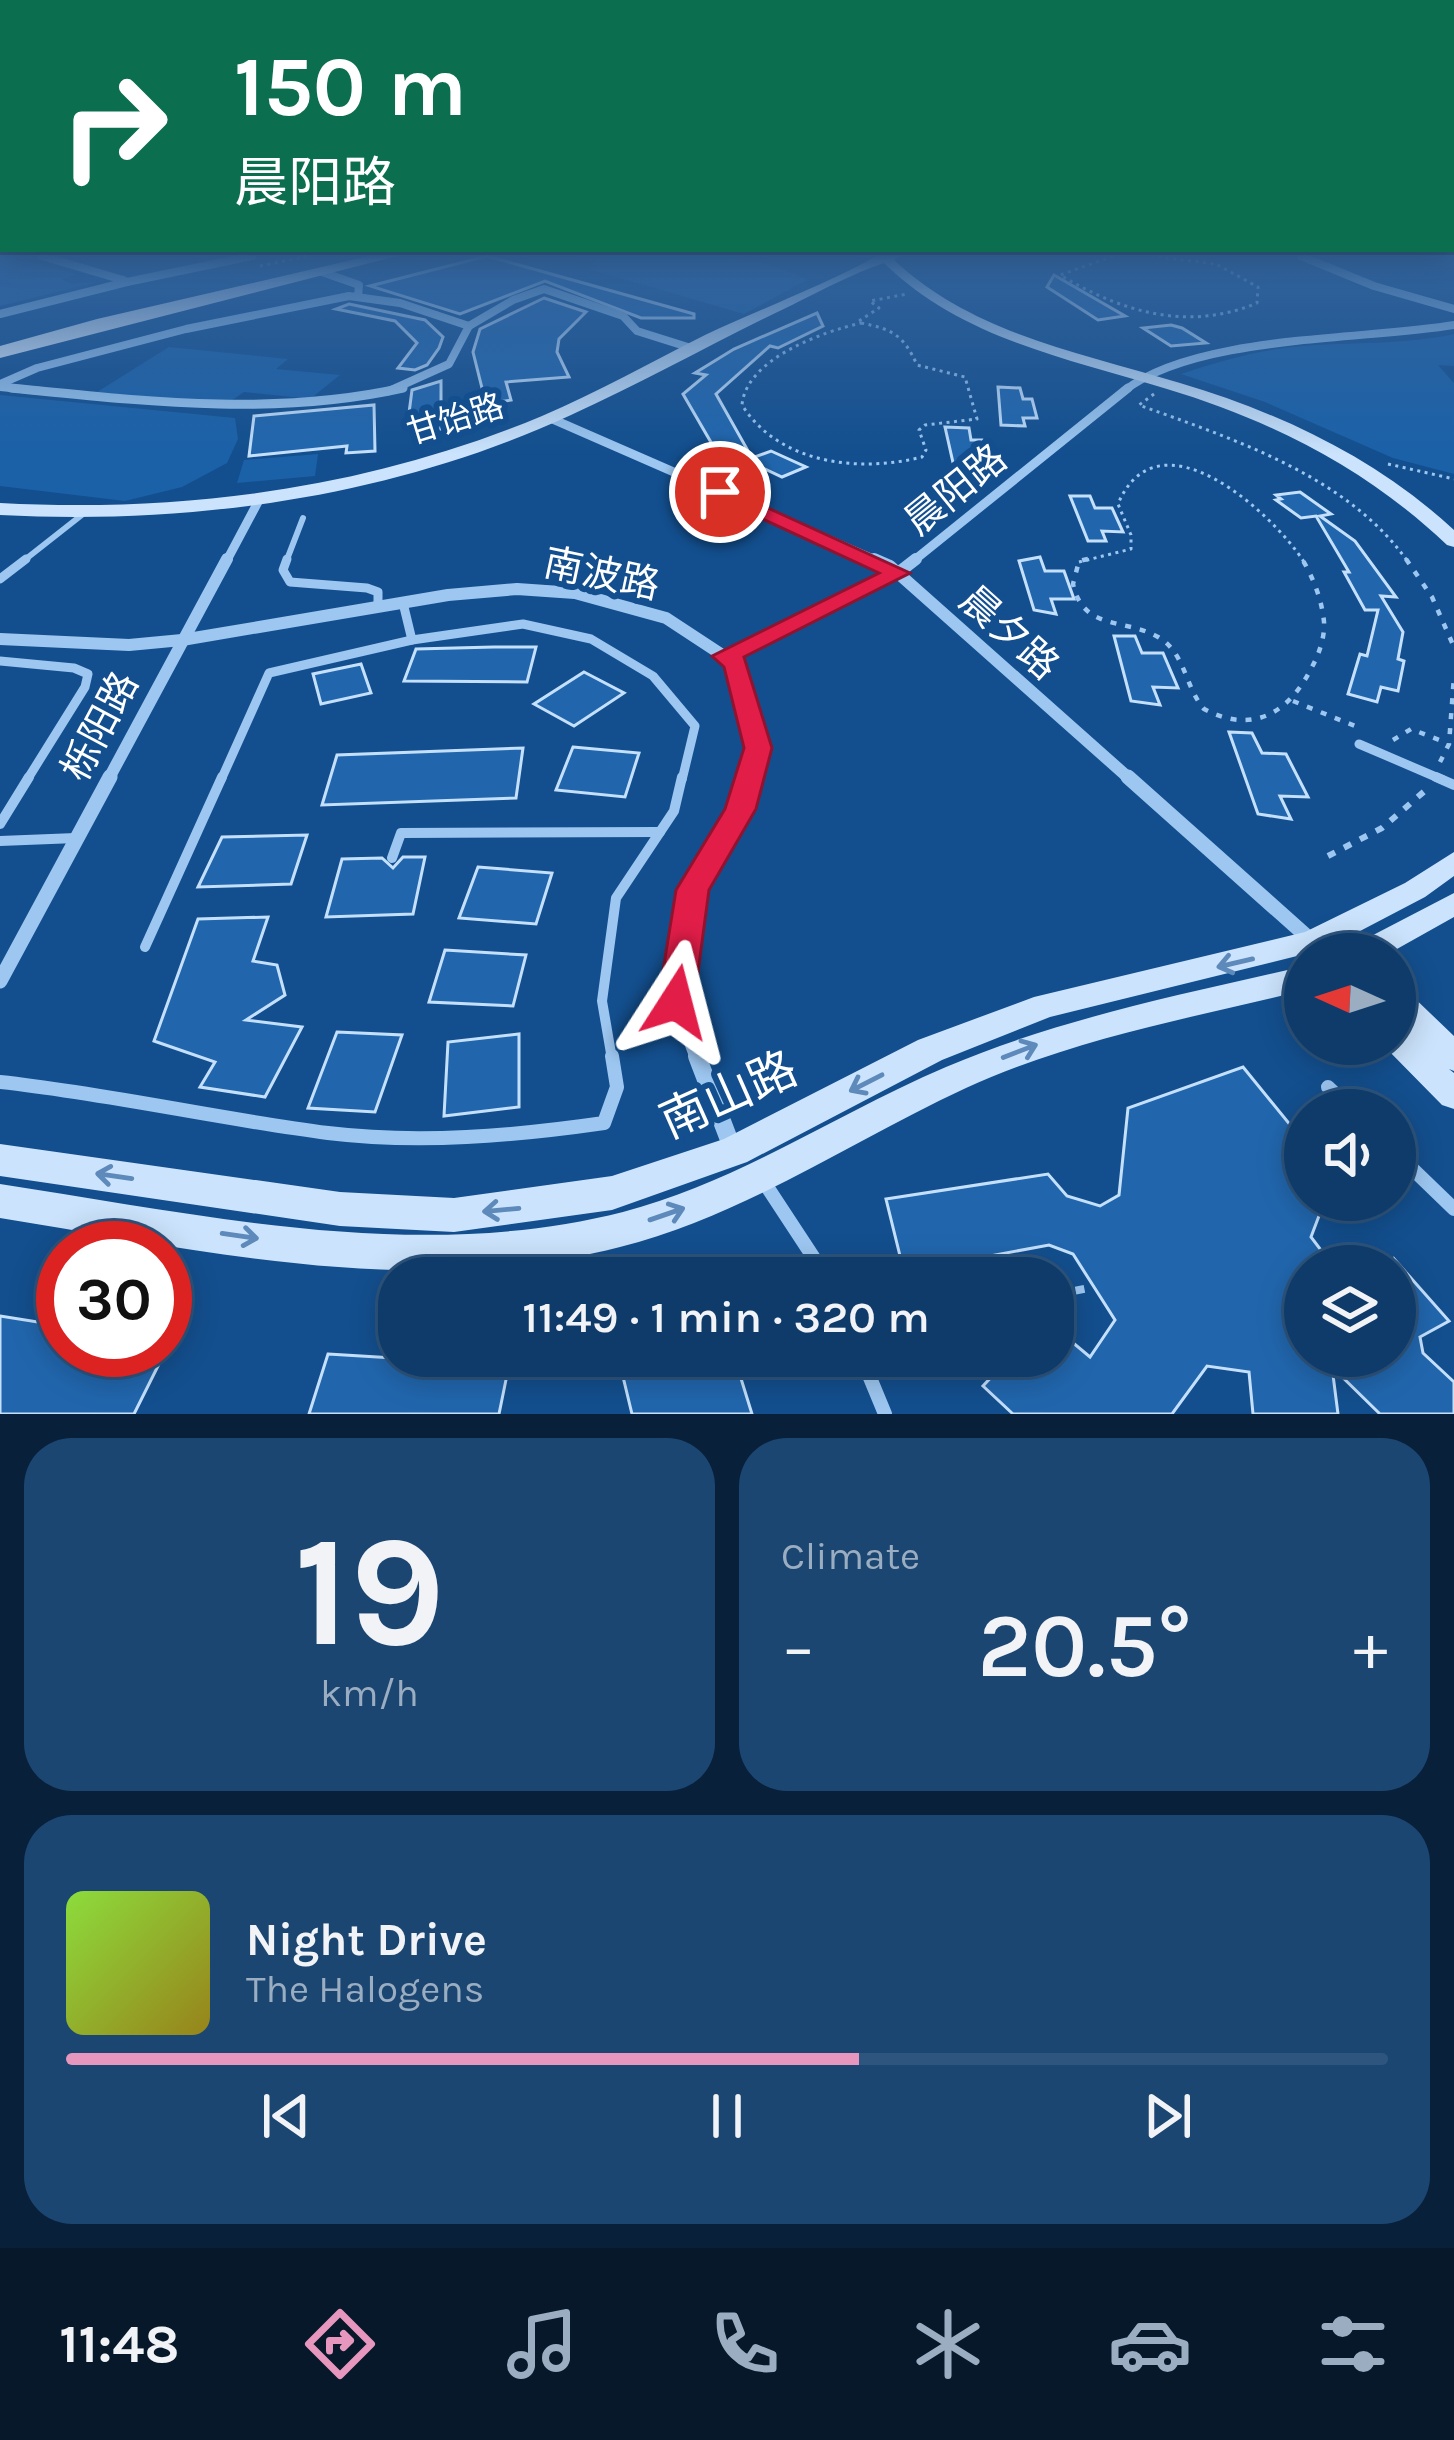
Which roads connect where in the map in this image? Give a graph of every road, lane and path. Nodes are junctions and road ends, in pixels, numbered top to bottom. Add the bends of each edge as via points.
1 (59, 322) edge
2 (121, 322) edge
3 (218, 322) edge
4 (457, 322) edge
5 (476, 322) edge
6 (629, 322) edge
7 (746, 322) edge
8 (857, 322) edge
9 (987, 322) edge
10 (999, 322) edge
11 (854, 324) junction
12 (1454, 325) edge
13 (469, 326) junction
14 (0, 336) edge
15 (692, 348) junction
16 (0, 352) edge
17 (1152, 381) junction
18 (0, 386) edge
19 (550, 418) junction
20 (1376, 464) junction
21 (1454, 479) edge
22 (257, 502) junction
23 (0, 509) edge
24 (83, 514) junction
25 (303, 518) dead end
26 (1454, 519) edge
27 (1454, 541) edge
28 (898, 573) junction
29 (0, 579) edge
30 (404, 603) junction
31 (378, 607) junction
32 (1452, 633) edge
33 (0, 639) edge
34 (182, 640) junction
35 (412, 640) junction
36 (1454, 647) edge
37 (725, 656) junction
38 (0, 662) edge
39 (1293, 701) junction
40 (1359, 744) dead end
41 (1449, 744) dead end
42 (1454, 785) edge
43 (0, 824) edge
44 (660, 832) junction
45 (76, 838) junction
46 (0, 842) edge
47 (392, 858) dead end
48 (1454, 862) edge
49 (1454, 904) edge
50 (1306, 933) edge
51 (1350, 933) edge
52 (1401, 933) edge
53 (146, 947) dead end
54 (1284, 958) edge
55 (0, 982) edge
56 (1284, 983) edge
57 (1416, 1020) edge
58 (1454, 1057) edge
59 (1416, 1058) edge
60 (0, 1082) edge
61 (1454, 1095) edge
62 (734, 1151) junction
63 (0, 1160) edge
64 (1416, 1172) edge
65 (762, 1179) junction
66 (0, 1201) edge
67 (1454, 1209) edge
68 (813, 1257) edge
69 (1094, 1288) dead end
70 (1074, 1291) edge
71 (870, 1377) edge
72 (885, 1414) edge

1 - 14 main road
2 - 16 main road
3 - 18 street via 37,368
4 - 13 street
5 - 13 street
6 - 15 street
7 - 15 main road, 甘饴路
8 - 11 path
9 - 17 main road
10 - 17 main road
11 - 11 path via 884,327 905,338 917,365 965,377 977,419 925,425 922,457 891,462 818,459 755,429 742,405 748,383
12 - 17 street via 1257,344
13 - 18 street via 467,345 439,374 365,397 244,409
15 - 19 main road, 甘饴路
17 - 20 main road via 1303,424
17 - 27 main road via 1290,428 1373,475
17 - 28 street, 晨阳路
17 - 32 path via 1139,405 1273,460 1392,537
19 - 22 main road, 甘饴路 via 447,454
19 - 28 street, 晨夕路
20 - 21 path
20 - 26 main road
22 - 24 main road, 甘饴路
22 - 34 street, 栎阳路
23 - 24 main road, 甘饴路
24 - 29 lane
25 - 31 lane via 283,570 290,582 363,586 378,592
28 - 37 street, 晨阳路
28 - 50 street, 晨夕路
30 - 31 street, 南波路
30 - 35 lane
30 - 37 street, 南波路 via 517,589 575,593 667,618
31 - 34 street, 南波路
32 - 36 path
33 - 34 street, 南波路
34 - 45 street, 栎阳路
35 - 44 lane via 523,624 591,639 653,676 695,726 674,811
35 - 53 lane via 269,674
37 - 62 street via 736,664 758,748 740,809 693,890 676,1002
38 - 43 lane via 88,674
39 - 39 path via 1323,639 1318,591 1306,570 1277,526 1233,490 1185,467 1148,467 1118,499 1131,549 1075,567 1084,614 1160,638 1196,703 1212,714 1260,721
39 - 41 path via 1396,741 1411,729
40 - 42 lane
44 - 47 lane via 401,832
44 - 60 lane via 616,898 602,1001 616,1087 604,1123 407,1138 329,1133
45 - 46 lane
45 - 55 street, 栎阳路
48 - 51 main road, 南山路
49 - 52 main road
54 -> 62 main road, 南山路 via 1046,1006 930,1050
65 -> 56 main road, 南山路 via 952,1079 1065,1034
57 - 58 main road
59 - 61 main road
62 -> 63 main road, 南山路 via 612,1193 454,1215 340,1209
64 - 67 lane
66 -> 65 main road, 南山路 via 325,1249 447,1255 620,1230
65 - 68 lane
69 - 70 path
71 - 72 lane

